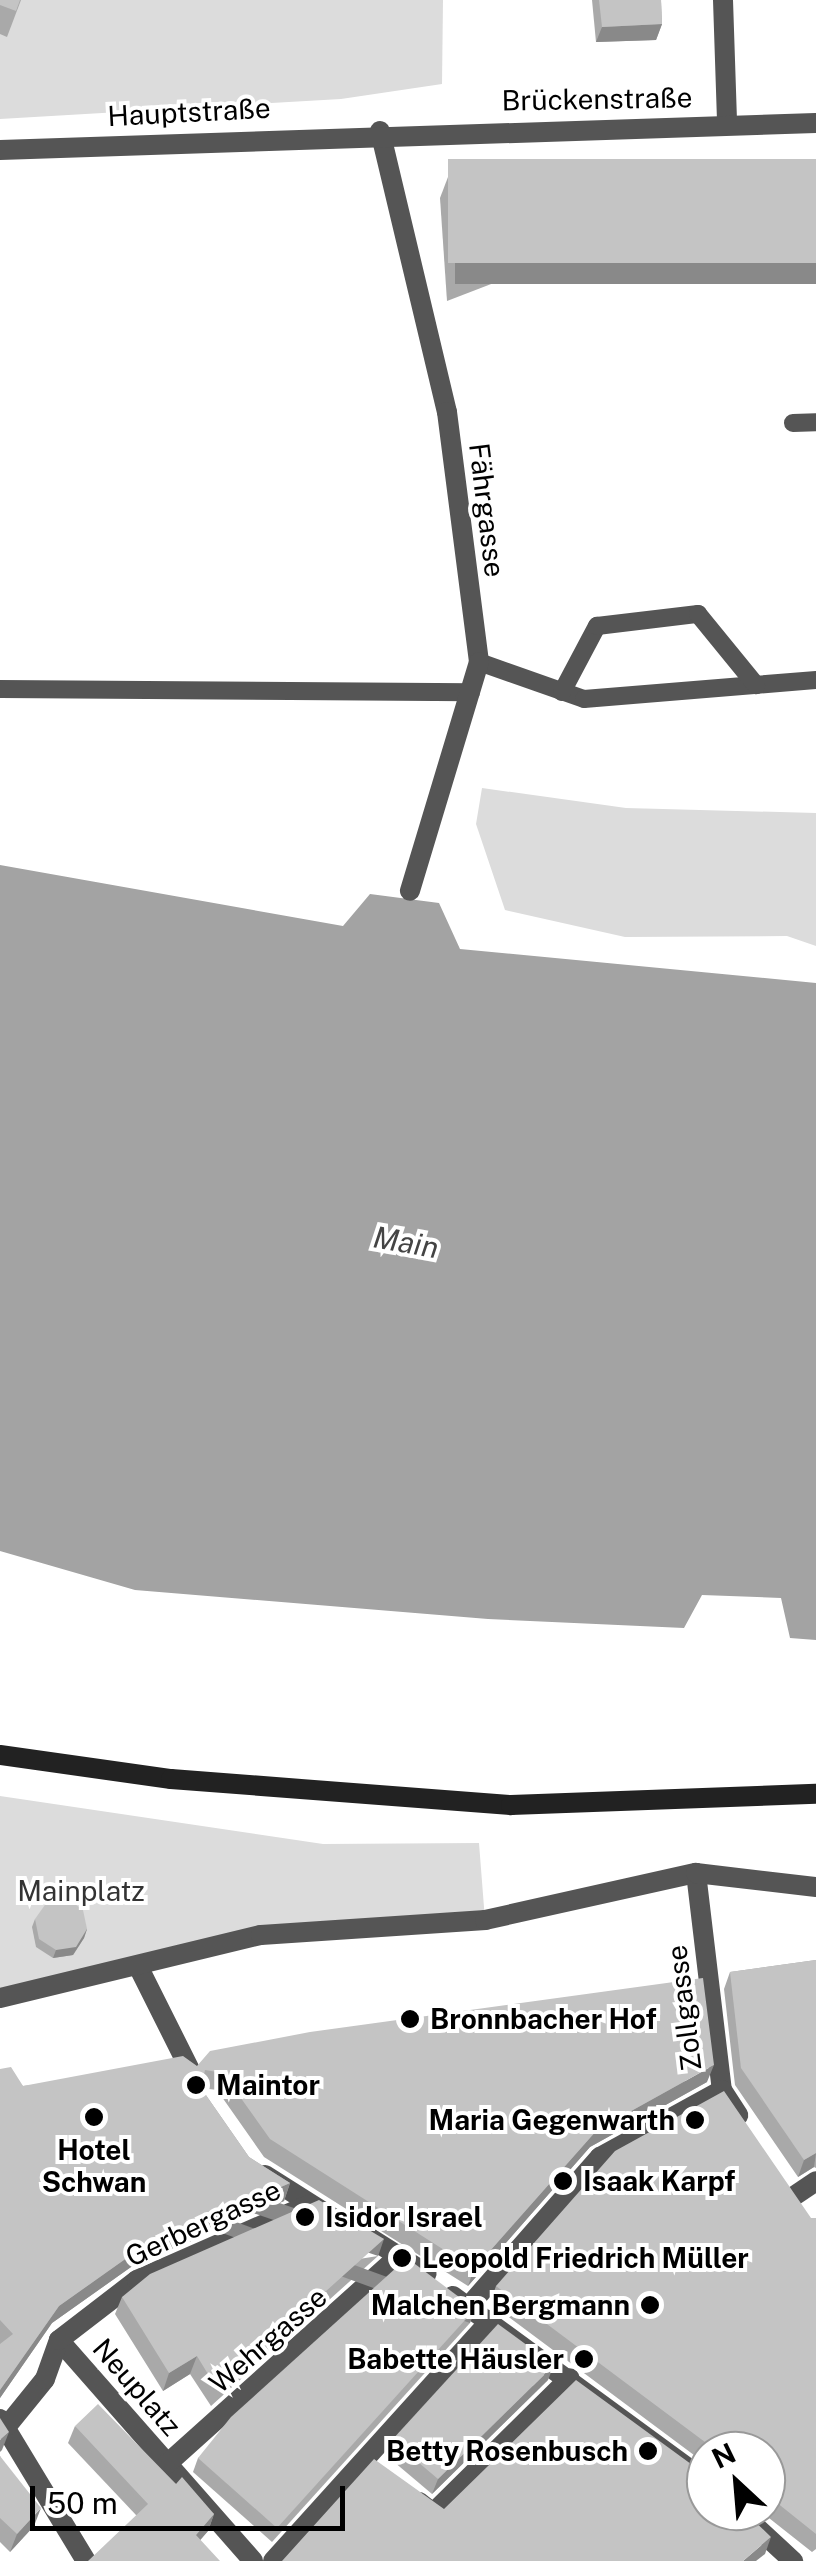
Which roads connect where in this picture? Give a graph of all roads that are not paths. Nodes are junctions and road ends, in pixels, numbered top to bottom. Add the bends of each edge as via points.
1 (723, 0) edge
2 (728, 123) junction
3 (816, 123) edge
4 (380, 131) junction
5 (0, 150) edge
6 (793, 422) dead end
7 (816, 422) edge
8 (479, 662) junction
9 (816, 680) edge
10 (756, 685) junction
11 (0, 689) edge
12 (471, 692) junction
13 (562, 692) junction
14 (410, 891) dead end
15 (0, 1755) edge
16 (816, 1794) edge
17 (696, 1874) junction
18 (816, 1887) edge
19 (139, 1968) junction
20 (0, 1998) edge
21 (190, 2070) edge
22 (722, 2090) junction
23 (752, 2136) edge
24 (244, 2153) edge
25 (816, 2181) edge
26 (792, 2198) edge
27 (308, 2205) junction
28 (401, 2254) junction
29 (468, 2307) junction
30 (490, 2320) junction
31 (59, 2340) junction
32 (570, 2378) junction
33 (3, 2422) edge
34 (167, 2464) junction
35 (686, 2465) edge
36 (381, 2469) junction
37 (761, 2531) edge
38 (86, 2561) edge
39 (253, 2561) edge
40 (274, 2561) edge
41 (793, 2561) edge

1 - 2 street
2 - 3 street, Brückenstraße
2 - 4 street, Brückenstraße
4 - 5 street, Hauptstraße
4 - 8 street, Fährgasse via 447,412
6 - 7 lane
8 - 12 street, Fährgasse
8 - 13 lane
9 - 10 lane
10 - 13 lane via 584,699
10 - 13 lane via 698,614 597,626
11 - 12 lane
12 - 14 street, Fährgasse
15 - 16 main road via 171,1779 511,1805
17 - 18 street
17 - 19 street via 485,1920 261,1935
17 - 22 street, Zollgasse
19 - 20 street
19 - 21 street
22 - 23 street, Zollgasse
22 - 29 street via 600,2157
24 - 27 street
25 - 26 street
27 - 28 street
27 - 31 street, Gerbergasse via 137,2280
28 - 29 street
28 - 34 street, Wehrgasse
29 - 30 street
30 - 32 street
30 - 36 street
31 - 33 street, Gerbergasse via 45,2379
31 - 34 street, Neuplatz
32 - 35 street
32 - 36 street via 432,2513
33 - 38 street, Gerbergasse
34 - 39 street, Neuplatz
36 - 40 street
37 - 41 street

